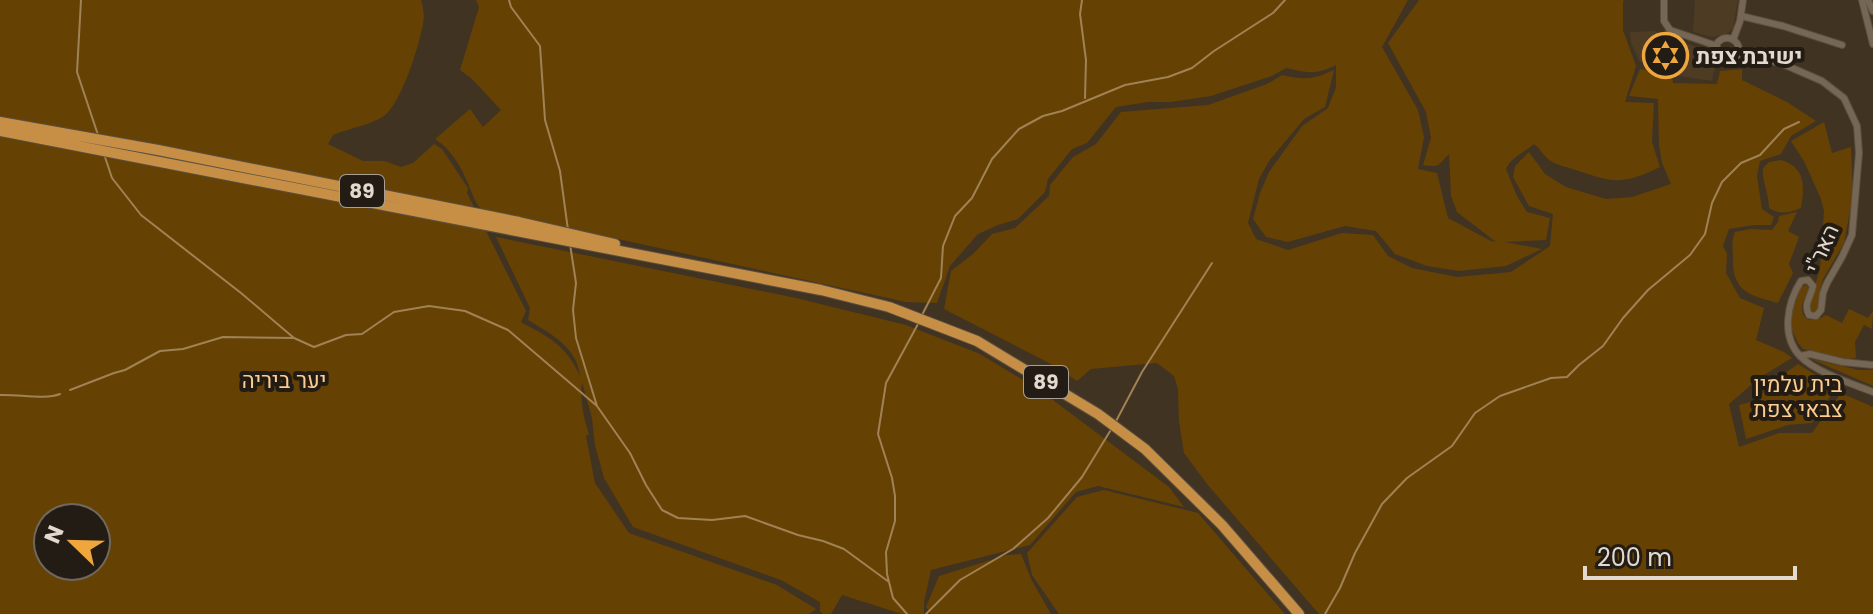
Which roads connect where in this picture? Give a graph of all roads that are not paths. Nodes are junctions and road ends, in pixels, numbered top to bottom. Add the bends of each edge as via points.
1 (1664, 0) edge
2 (1743, 0) edge
3 (1865, 0) edge
4 (1873, 11) edge
5 (1741, 16) junction
6 (1733, 40) junction
7 (1873, 44) edge
8 (1842, 45) dead end
9 (1717, 46) junction
10 (1739, 53) junction
11 (0, 122) edge
12 (0, 131) edge
13 (722, 271) junction
14 (1800, 356) junction
15 (1873, 365) edge
16 (1873, 392) edge
17 (1299, 614) edge

1 - 9 street via 1664,21 1670,30
2 - 5 street
3 - 4 street
3 - 7 street
5 - 6 street
5 - 8 street
6 - 9 street
6 - 10 street
9 - 10 street via 1718,58 1725,62
10 - 14 street, האר"י via 1822,81 1844,98 1857,126 1850,240 1816,316 1806,310 1813,286 1808,280 1798,287 1787,323
11 - 13 highway, 89 via 519,222
12 - 13 highway, 89
13 - 17 highway, 89 via 889,307 991,349 1145,449 1222,525
14 - 15 street
14 - 16 street

